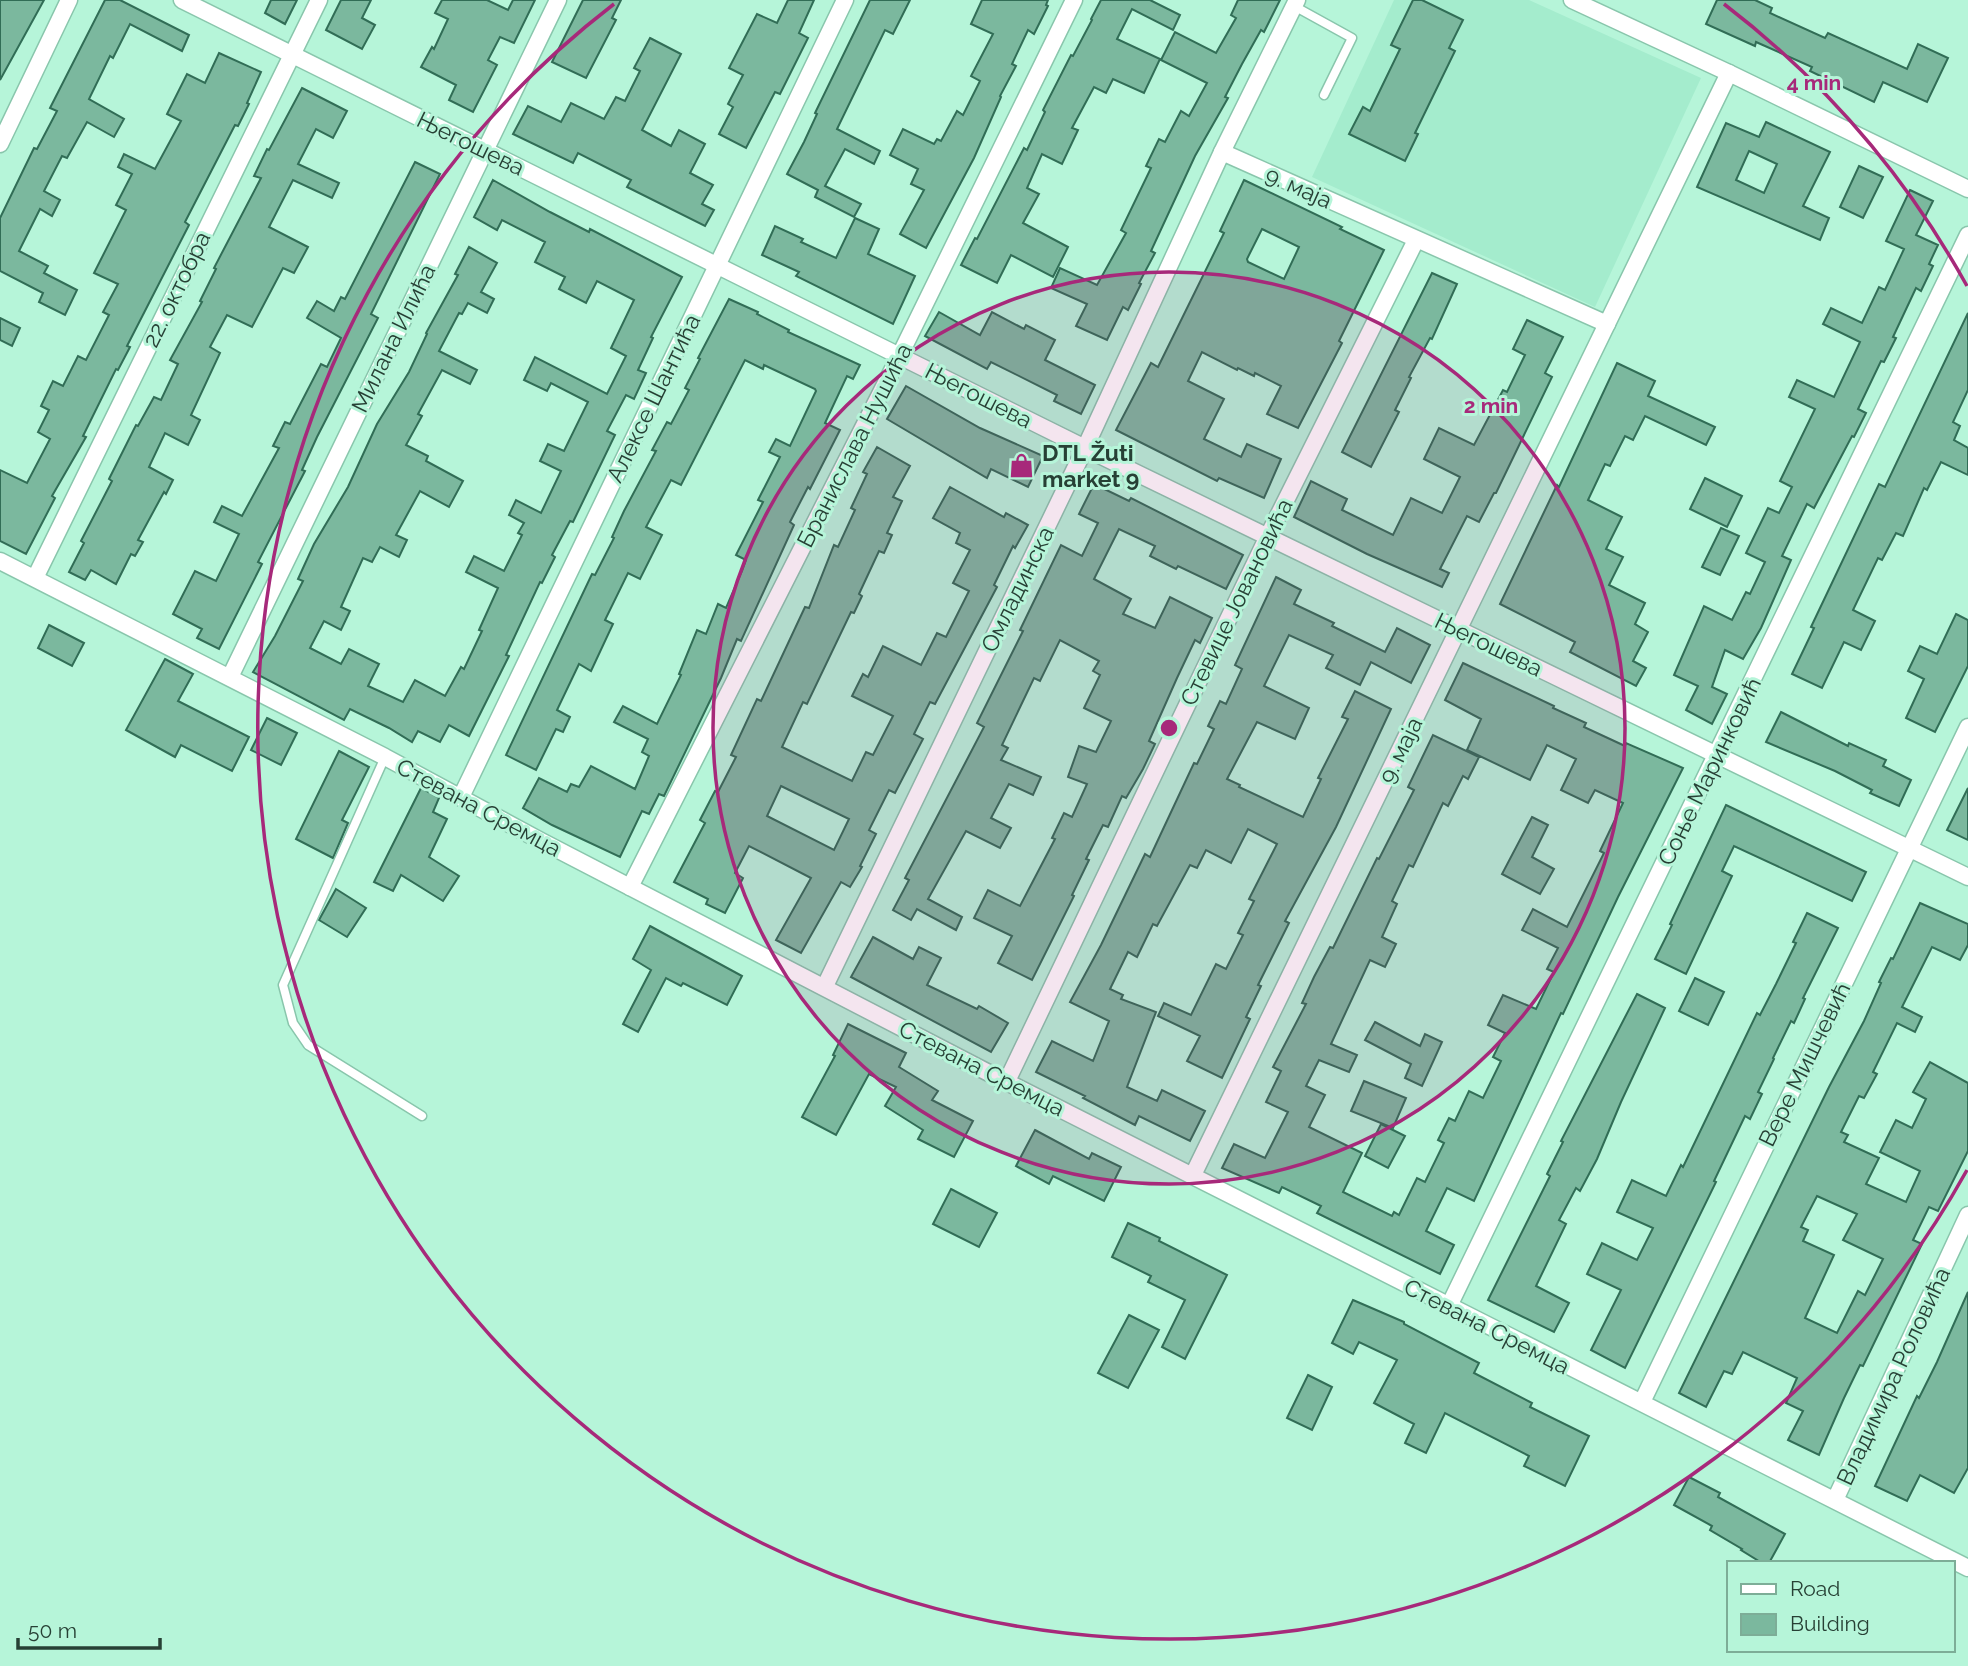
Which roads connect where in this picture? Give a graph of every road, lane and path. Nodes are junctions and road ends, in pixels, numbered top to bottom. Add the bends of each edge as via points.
1 (69, 0) edge
2 (181, 0) edge
3 (319, 0) edge
4 (558, 0) edge
5 (845, 0) edge
6 (1074, 0) edge
7 (1573, 0) edge
8 (1295, 3) edge
9 (291, 54) junction
10 (1729, 73) junction
11 (1324, 95) dead end
12 (0, 144) edge
13 (484, 150) junction
14 (1222, 152) junction
15 (1968, 189) edge
16 (1968, 235) edge
17 (1416, 240) junction
18 (716, 265) junction
19 (1607, 324) junction
20 (900, 355) junction
21 (1085, 448) junction
22 (1268, 536) junction
23 (0, 561) edge
24 (34, 578) junction
25 (1459, 629) junction
26 (230, 677) junction
27 (1968, 727) edge
28 (1717, 755) junction
29 (386, 757) junction
30 (461, 797) junction
31 (1908, 850) junction
32 (1968, 877) edge
33 (630, 887) junction
34 (825, 986) junction
35 (1007, 1081) junction
36 (422, 1116) dead end
37 (1193, 1175) junction
38 (1968, 1215) edge
39 (1449, 1306) junction
40 (1642, 1402) junction
41 (1835, 1500) junction
42 (1968, 1568) edge

1 - 12 street
2 - 9 street, Његошева
3 - 9 street, 22. октобра
4 - 13 street, Милана Илића
5 - 18 street, Алексе Шантића
6 - 20 street, Бранислава Нушића
7 - 10 street
8 - 11 lane via 1352,38
8 - 14 street, Омладинска
9 - 13 street, Његошева
9 - 24 street, 22. октобра
10 - 15 street
10 - 19 street, 9. маја
13 - 18 street, Његошева
13 - 26 street, Милана Илића
14 - 17 street, 9. маја
14 - 21 street, Омладинска
16 - 28 street, Соње Маринковић
17 - 19 street, 9. маја
17 - 22 street, Стевице Јовановића
18 - 20 street, Његошева
18 - 30 street, Алексе Шантића
19 - 25 street, 9. маја
20 - 21 street, Његошева
20 - 33 street, Бранислава Нушића
21 - 22 street, Његошева
21 - 34 street, Омладинска
22 - 25 street, Његошева
22 - 35 street, Стевице Јовановића
23 - 24 street, Стевана Сремца
24 - 26 street, Стевана Сремца
25 - 28 street, Његошева
25 - 37 street, 9. маја
26 - 29 street, Стевана Сремца
27 - 31 street, Вере Мишчевић
28 - 31 street, Његошева
28 - 39 street, Соње Маринковић
29 - 30 street, Стевана Сремца
29 - 36 lane via 283,985 293,1023 308,1045
30 - 33 street, Стевана Сремца
31 - 32 street, Његошева
31 - 40 street, Вере Мишчевић
33 - 34 street, Стевана Сремца
34 - 35 street, Стевана Сремца
35 - 37 street, Стевана Сремца
37 - 39 street, Стевана Сремца
38 - 41 street, Владимира Роловића
39 - 40 street, Стевана Сремца
40 - 41 street, Стевана Сремца
41 - 42 street, Стевана Сремца

